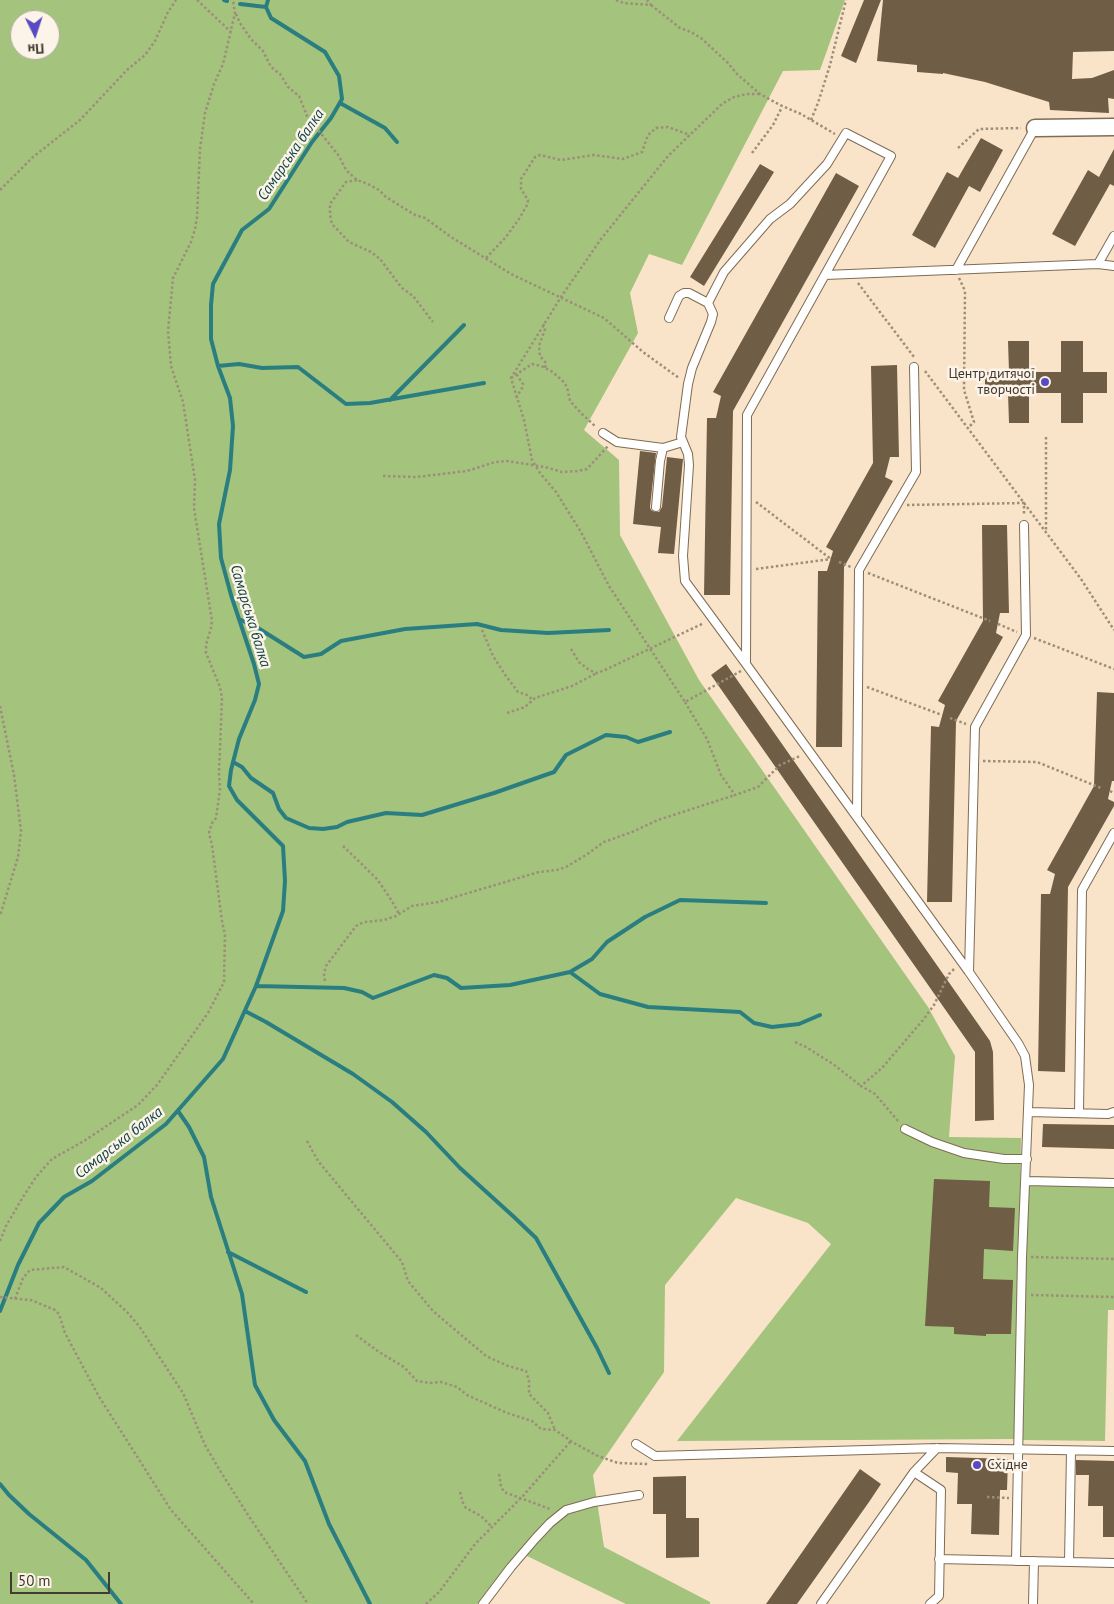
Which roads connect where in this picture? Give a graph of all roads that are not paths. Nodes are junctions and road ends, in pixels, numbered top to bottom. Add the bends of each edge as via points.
1 (1114, 127) edge
2 (1035, 128) joint
3 (1114, 236) edge
4 (1098, 264) junction
5 (1114, 266) edge
6 (956, 270) junction
7 (825, 275) junction
8 (708, 302) junction
9 (669, 318) dead end
10 (917, 366) road end
11 (603, 433) road end
12 (683, 442) junction
13 (663, 448) junction
14 (656, 507) dead end
15 (1024, 525) dead end
16 (747, 666) junction
17 (857, 815) junction
18 (1114, 833) edge
19 (969, 972) junction
20 (1029, 1112) junction
21 (1114, 1112) edge
22 (1079, 1113) junction
23 (905, 1129) road end
24 (1027, 1159) junction
25 (1026, 1181) junction
26 (1114, 1183) edge
27 (636, 1444) dead end
28 (937, 1448) junction
29 (1018, 1450) junction
30 (1071, 1451) junction
31 (1114, 1451) edge
32 (914, 1472) junction
33 (639, 1495) dead end
34 (939, 1559) junction
35 (1016, 1561) junction
36 (1034, 1561) junction
37 (1070, 1562) junction
38 (1114, 1563) edge
39 (483, 1604) edge
40 (821, 1604) edge
41 (930, 1604) edge
42 (1033, 1604) edge

1 - 2 street
2 - 6 lane
3 - 4 lane
4 - 5 lane
4 - 6 lane
6 - 7 lane
7 - 8 lane via 891,156 846,133 828,164 790,204 770,219 732,262
7 - 16 lane via 748,415
8 - 9 lane via 689,292 684,293 679,296
8 - 12 lane via 711,322 688,384 681,436
10 - 17 lane via 916,472 859,570
11 - 13 lane via 618,442
12 - 13 lane
12 - 16 lane via 689,465 684,574 688,587
13 - 14 lane
15 - 19 lane via 1026,635 975,727
16 - 17 lane
17 - 19 lane
18 - 22 lane via 1082,890
19 - 20 lane via 1025,1056
20 - 22 lane
20 - 24 lane
21 - 22 lane
23 - 24 lane via 964,1153 1004,1160
24 - 25 lane
25 - 26 lane
25 - 29 lane
27 - 28 lane via 655,1456
28 - 29 lane
28 - 32 lane
29 - 30 lane
29 - 35 lane
30 - 31 lane
30 - 37 lane
32 - 34 lane via 941,1490
32 - 40 lane
33 - 39 lane via 574,1506 561,1514 534,1540
34 - 35 lane
34 - 41 lane via 938,1596
35 - 36 lane
36 - 37 lane
36 - 42 lane
37 - 38 lane

